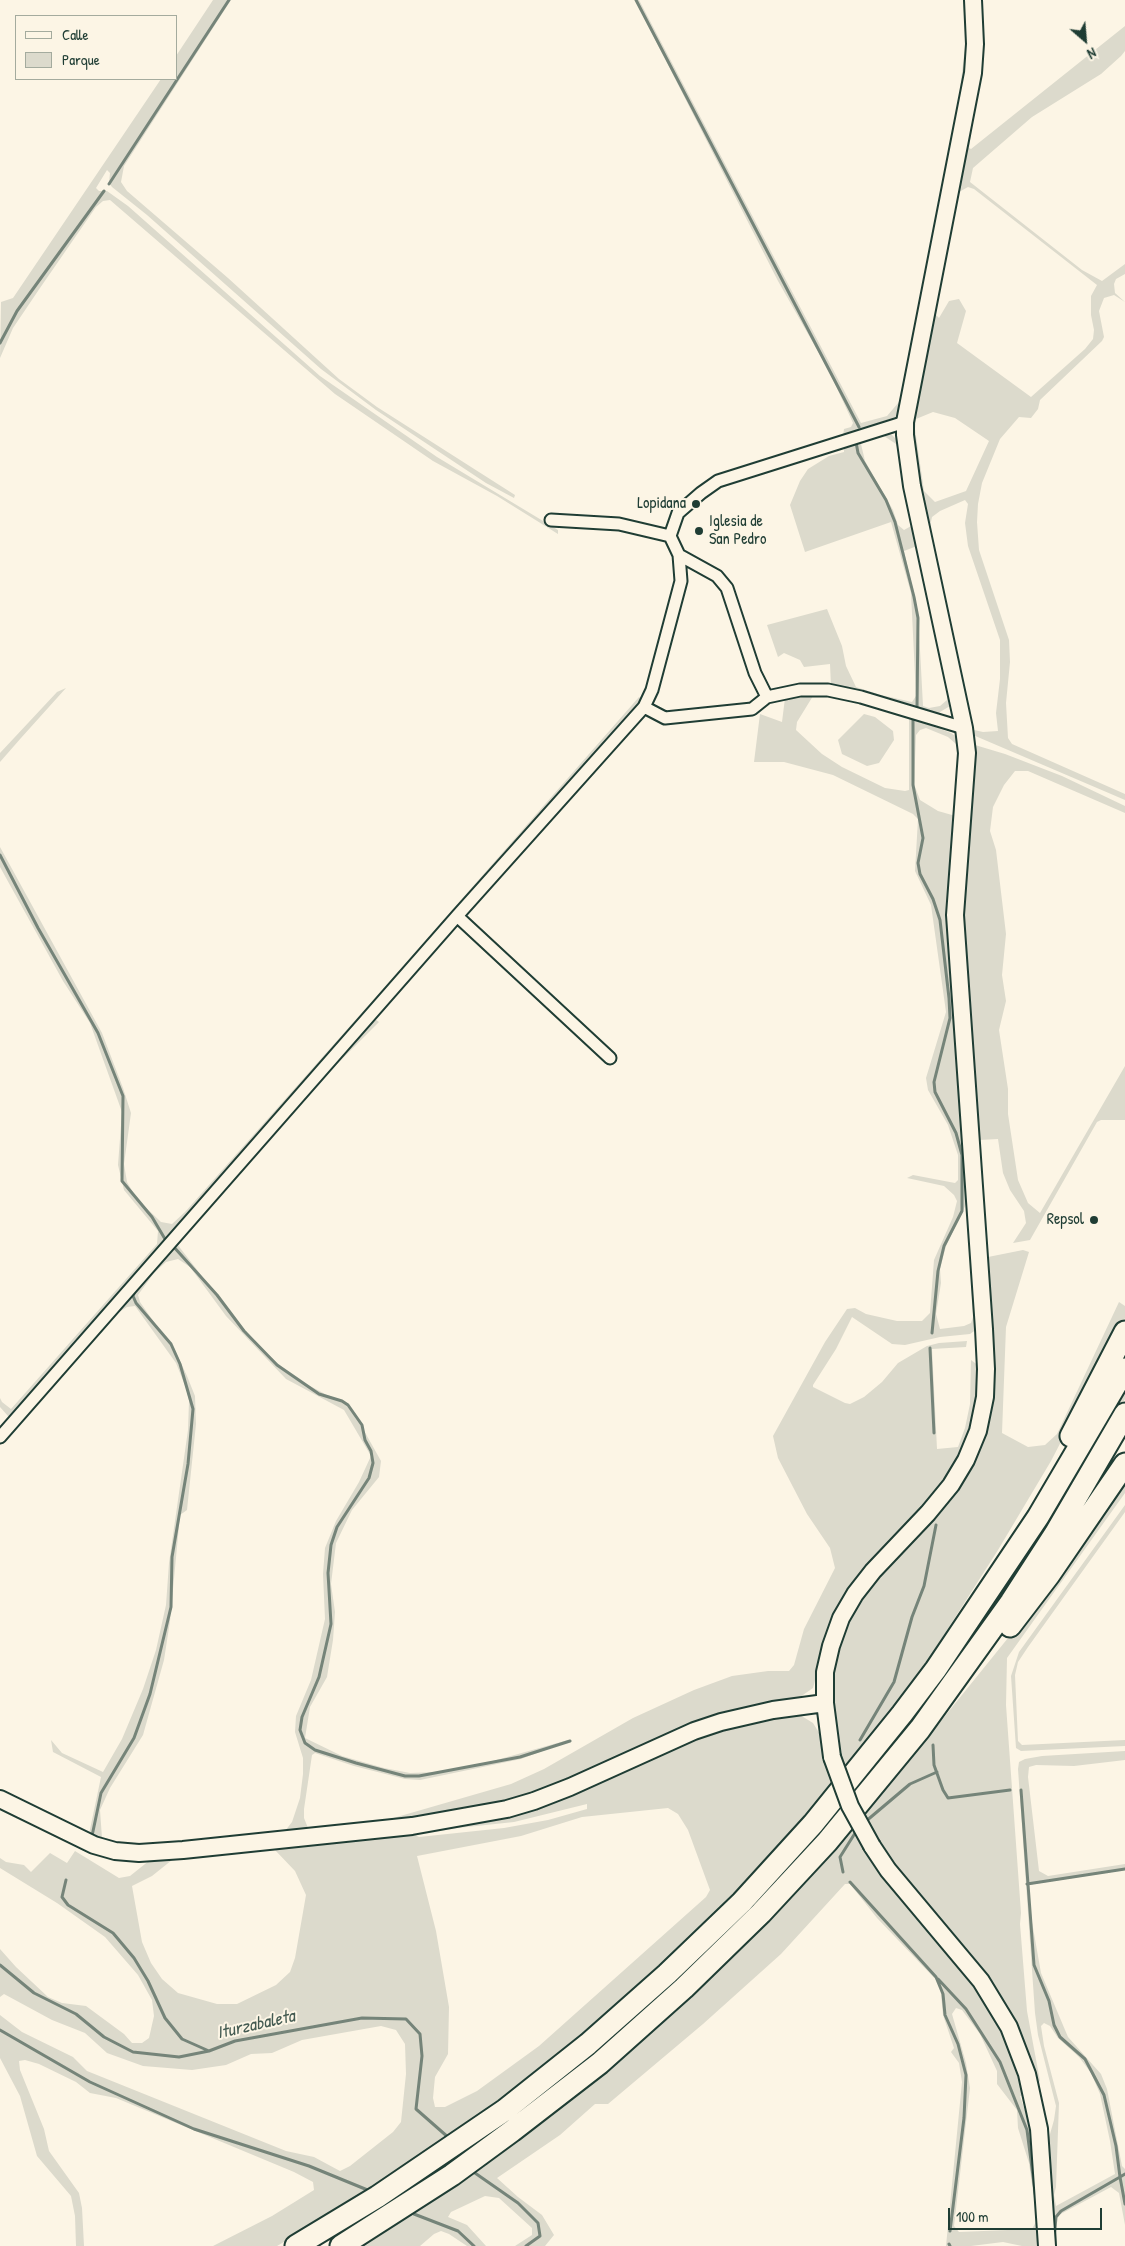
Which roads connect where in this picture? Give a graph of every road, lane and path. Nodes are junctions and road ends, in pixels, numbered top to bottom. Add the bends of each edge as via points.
1 (973, 0) edge
2 (905, 422) junction
3 (551, 520) dead end
4 (670, 536) junction
5 (679, 555) junction
6 (766, 697) junction
7 (644, 707) junction
8 (964, 728) junction
9 (457, 916) junction
10 (610, 1058) dead end
11 (1125, 1332) edge
12 (1125, 1369) edge
13 (1125, 1414) edge
14 (0, 1437) edge
15 (1125, 1464) edge
16 (996, 1582) junction
17 (825, 1703) junction
18 (920, 1729) junction
19 (0, 1798) edge
20 (296, 2246) edge
21 (341, 2246) edge
22 (1047, 2246) edge

1 - 2 street via 973,73
2 - 4 street via 718,481 678,513
2 - 8 street via 912,486
3 - 4 street via 619,524
4 - 5 street
5 - 6 street via 717,576 727,588
5 - 7 street via 681,581 652,690
6 - 7 street via 752,710 665,718
6 - 8 street via 800,690 828,690
7 - 9 street
8 - 17 street via 967,772 955,915 984,1329 985,1397 978,1431 951,1485 873,1571 854,1594 841,1618 825,1672
9 - 10 street
9 - 14 street
11 - 16 highway
12 - 16 highway
13 - 18 highway via 1011,1602
15 - 18 highway via 1049,1576 959,1690
16 - 20 highway via 908,1706 813,1824 742,1902 674,1968 588,2044 505,2110 378,2197
17 - 19 street via 721,1722 534,1801 412,1826 139,1853 94,1845
17 - 22 street, bridge via 832,1757 850,1806 872,1846 888,1870 981,1981 1009,2027 1027,2074 1039,2129
18 - 21 highway via 827,1842 761,1913 684,1988 600,2063 512,2132

